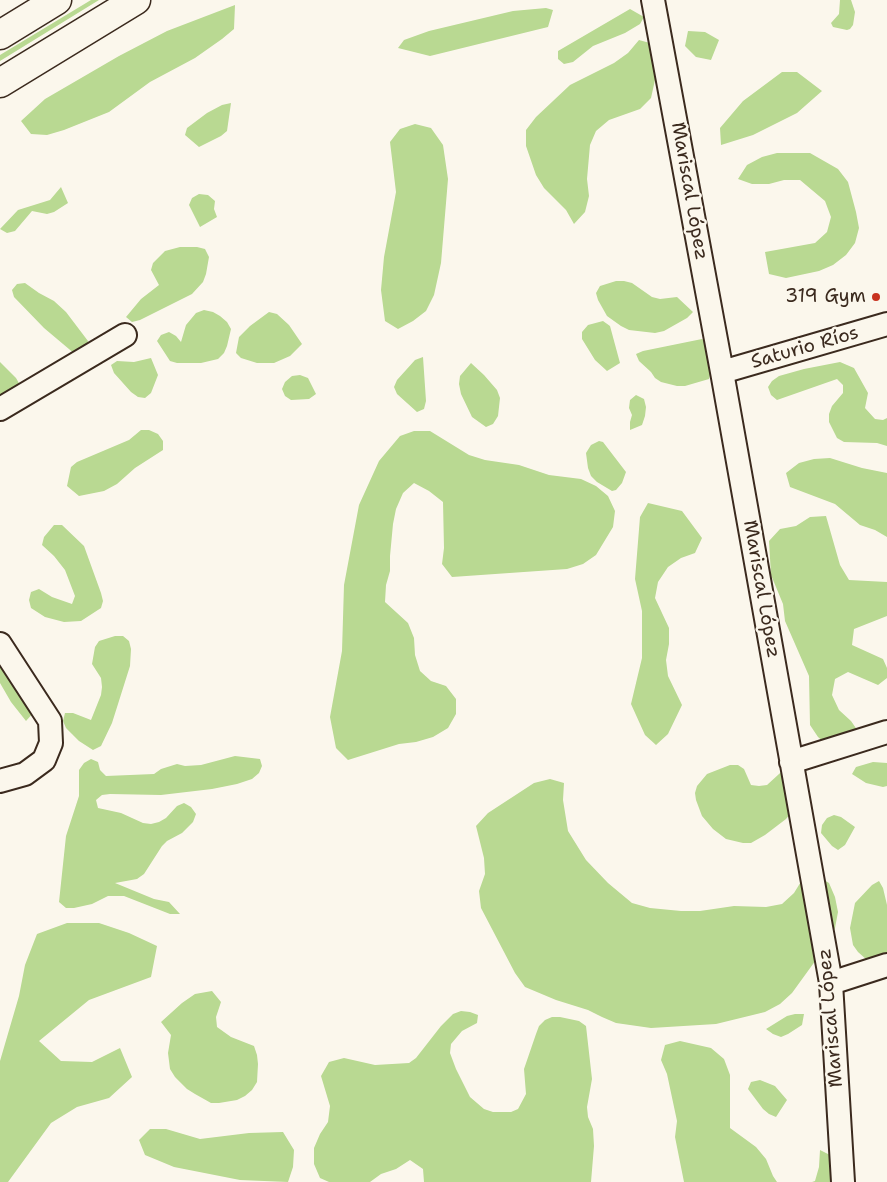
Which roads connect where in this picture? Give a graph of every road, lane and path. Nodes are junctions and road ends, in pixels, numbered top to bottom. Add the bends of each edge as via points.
1 (56, 0) edge
2 (136, 0) edge
3 (655, 1) edge
4 (0, 35) edge
5 (0, 83) edge
6 (887, 324) edge
7 (125, 335) dead end
8 (722, 372) junction
9 (0, 409) edge
10 (0, 644) edge
11 (887, 732) edge
12 (791, 762) junction
13 (0, 782) edge
14 (887, 965) edge
15 (831, 983) junction
16 (843, 1182) edge

1 - 4 highway
2 - 5 highway
3 - 8 street, Mariscal López
6 - 8 street, Saturio Ríos
7 - 9 street
8 - 12 street, Mariscal López
10 - 13 street via 50,721 50,743 44,760 25,774
11 - 12 street
12 - 15 street, Mariscal López
14 - 15 street
15 - 16 street, Mariscal López

